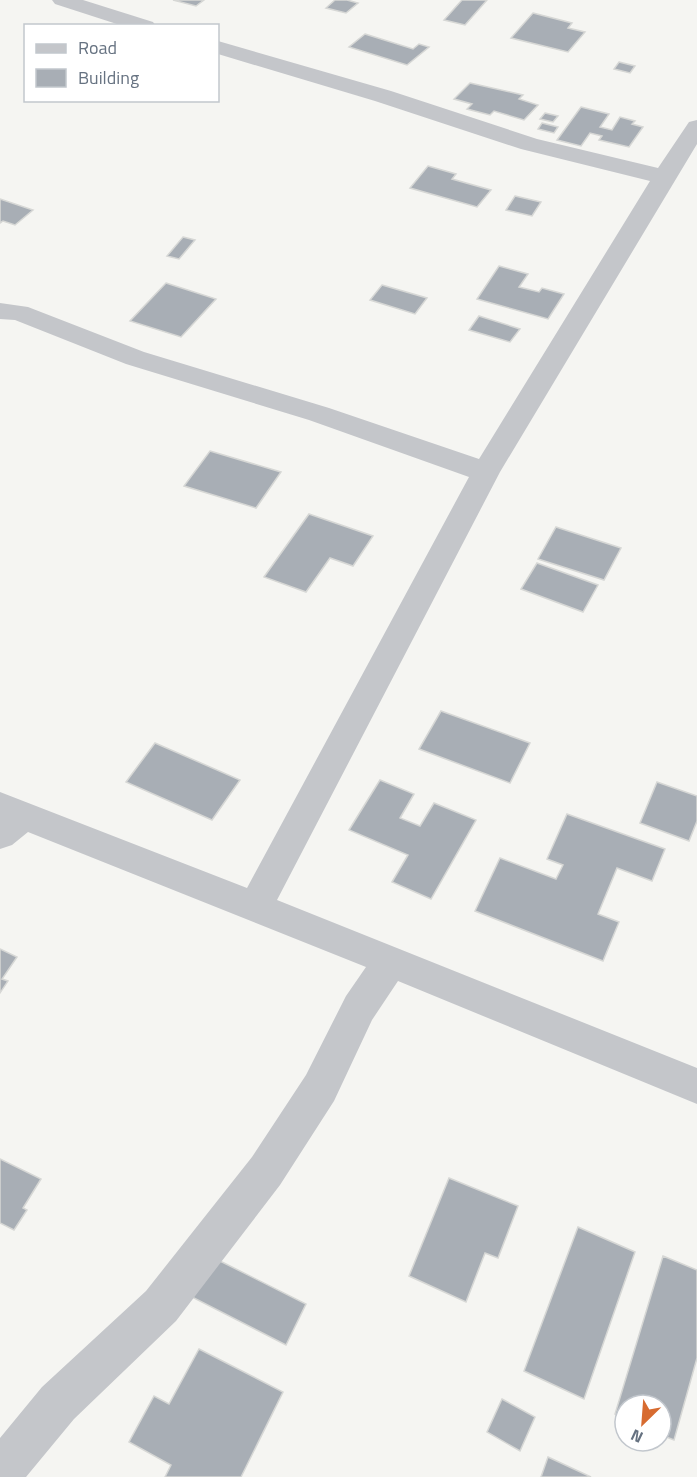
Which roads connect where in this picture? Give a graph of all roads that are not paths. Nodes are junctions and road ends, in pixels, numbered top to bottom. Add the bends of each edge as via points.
1 (62, 0) edge
2 (140, 24) edge
3 (219, 47) edge
4 (697, 128) edge
5 (664, 177) junction
6 (0, 311) edge
7 (486, 472) junction
8 (8, 819) edge
9 (255, 908) junction
10 (391, 961) junction
11 (697, 1086) edge
12 (7, 1465) dead end

1 - 2 street
3 - 5 street via 529,144
4 - 5 street
5 - 7 street
6 - 7 street via 19,313 135,358 319,414
7 - 9 street
8 - 9 street
9 - 10 street
10 - 11 street
10 - 12 street via 359,1008 320,1088 266,1171 161,1306 58,1403

